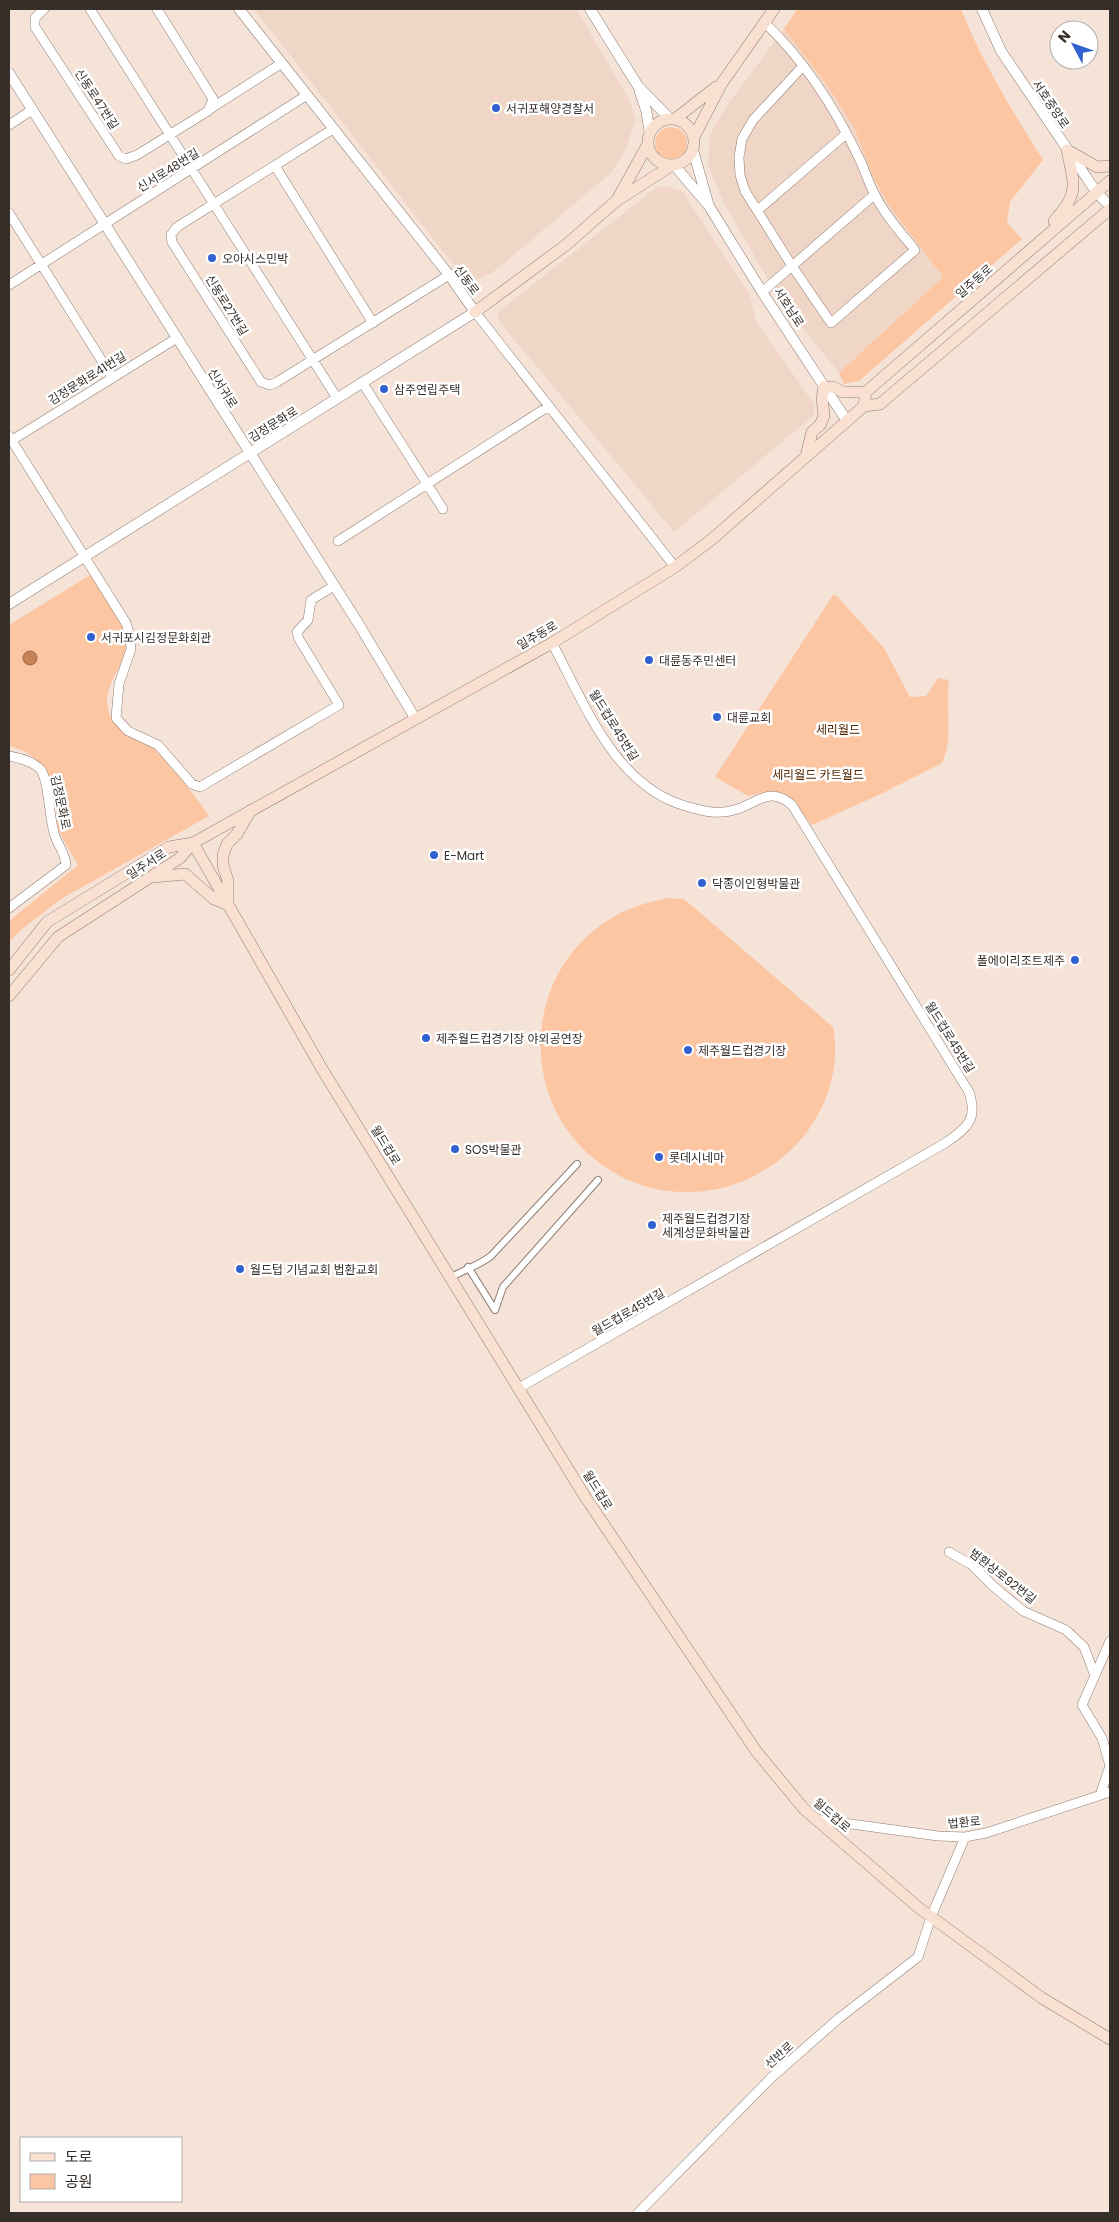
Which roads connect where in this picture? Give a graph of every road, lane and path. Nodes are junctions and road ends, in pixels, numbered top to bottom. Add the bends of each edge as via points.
1 (44, 9) edge
2 (90, 9) edge
3 (157, 9) edge
4 (239, 9) edge
5 (590, 9) edge
6 (774, 9) edge
7 (982, 9) edge
8 (765, 23) junction
9 (282, 63) junction
10 (803, 66) junction
11 (9, 73) edge
12 (722, 83) junction
13 (638, 86) junction
14 (307, 96) junction
15 (210, 109) junction
16 (32, 110) junction
17 (672, 119) junction
18 (9, 125) edge
19 (333, 129) junction
20 (846, 134) junction
21 (169, 135) junction
22 (694, 137) junction
23 (649, 138) junction
24 (693, 150) junction
25 (1067, 150) junction
26 (274, 166) junction
27 (673, 166) junction
28 (1110, 166) edge
29 (191, 170) junction
30 (1110, 181) edge
31 (1097, 193) junction
32 (874, 195) junction
33 (616, 201) junction
34 (214, 205) junction
35 (710, 206) junction
36 (1110, 208) edge
37 (758, 210) junction
38 (9, 213) edge
39 (105, 224) junction
40 (1037, 244) junction
41 (41, 265) junction
42 (792, 266) junction
43 (449, 275) junction
44 (9, 286) edge
45 (762, 292) junction
46 (475, 312) junction
47 (372, 323) junction
48 (178, 338) junction
49 (314, 360) junction
50 (112, 377) junction
51 (362, 382) junction
52 (824, 387) junction
53 (866, 392) junction
54 (337, 398) junction
55 (548, 406) junction
56 (864, 406) junction
57 (847, 421) junction
58 (10, 439) edge
59 (249, 454) junction
60 (806, 456) junction
61 (427, 484) junction
62 (443, 509) dead end
63 (338, 541) dead end
64 (84, 556) junction
65 (675, 567) junction
66 (334, 586) junction
67 (9, 604) edge
68 (552, 642) junction
69 (415, 718) junction
70 (9, 756) edge
71 (252, 809) junction
72 (193, 843) junction
73 (149, 878) junction
74 (228, 905) junction
75 (9, 908) edge
76 (10, 969) edge
77 (9, 996) edge
78 (577, 1164) dead end
79 (598, 1180) dead end
80 (468, 1267) junction
81 (452, 1278) junction
82 (519, 1388) junction
83 (949, 1552) dead end
84 (1110, 1642) edge
85 (1095, 1676) junction
86 (1110, 1786) edge
87 (1110, 1792) edge
88 (1100, 1795) junction
89 (815, 1818) junction
90 (965, 1837) junction
91 (931, 1917) junction
92 (1110, 2039) edge
93 (638, 2213) edge

1 - 21 street, 신동로47번길 via 35,18 35,26 119,156 126,159 137,155
2 - 21 street
3 - 15 street via 213,98
4 - 9 street, 신동로
5 - 13 street
6 - 8 main road
7 - 25 street, 서호중앙로 via 1001,51
8 - 10 street
8 - 12 main road
9 - 14 street, 신동로
9 - 15 street, 신동로47번길
10 - 20 street
10 - 37 street via 753,120 742,139 740,175
11 - 16 street, 신서귀로
12 - 17 main road
12 - 22 main road
13 - 17 street
13 - 23 street via 646,110
14 - 19 street, 신동로
14 - 29 street, 신서로48번길
15 - 21 street, 신동로47번길
16 - 18 street
16 - 39 street, 신서귀로
17 - 22 main road via 688,126
17 - 23 main road via 658,123
19 - 26 street, 신동로27번길
19 - 43 street, 신동로
20 - 32 street
20 - 37 street
21 - 29 street
22 - 24 main road
23 - 27 main road via 650,153 655,159
23 - 33 main road
24 - 27 main road via 686,160
24 - 35 street
25 - 28 main road via 1096,166
25 - 31 street, 서호중앙로
25 - 40 main road via 1073,194
26 - 34 street, 신동로27번길
26 - 47 street
27 - 33 main road
27 - 35 street
29 - 34 street
29 - 39 street, 신서로48번길
30 - 31 main road, 일주동로
31 - 36 street, 서호중앙로
31 - 40 main road, 일주동로
32 - 42 street
32 - 42 street via 915,250 831,323
33 - 46 main road via 566,244
34 - 49 street
34 - 49 street, 신동로27번길 via 177,227 171,238 259,379 270,385
35 - 45 street, 서호남로
36 - 56 main road, 일주동로 via 880,404
37 - 42 street
38 - 41 street
39 - 41 street, 신서로48번길
39 - 48 street, 신서귀로
40 - 53 main road, 일주동로
41 - 44 street, 신서로48번길
41 - 50 street
42 - 45 street
43 - 46 street, 신동로
43 - 47 street, 신동로27번길
45 - 52 street, 서호남로
46 - 51 street, 김정문화로
46 - 55 street, 신동로
47 - 49 street, 신동로27번길
48 - 50 street, 김정문화로41번길
48 - 59 street, 신서귀로
49 - 54 street
50 - 58 street, 김정문화로41번길
51 - 54 street, 김정문화로
51 - 61 street
52 - 53 main road via 843,392
52 - 57 street, 서호남로
52 - 60 main road via 824,416 812,432
53 - 56 main road
54 - 59 street, 김정문화로
55 - 61 street
55 - 65 street, 신동로
56 - 57 main road, 일주동로
57 - 60 main road, 일주동로
58 - 64 street, 김정문화로41번길
59 - 64 street, 김정문화로
59 - 66 street, 신서귀로
60 - 65 main road, 일주동로 via 711,540
61 - 62 street
61 - 63 street
64 - 66 street via 126,623 130,636 130,654 119,684 116,718 128,731 158,745 192,784 200,787 339,705 298,639 297,632 308,620 311,600
64 - 67 street, 김정문화로
65 - 68 main road, 일주동로
66 - 69 street, 신서귀로
68 - 69 main road, 일주동로
68 - 82 street, 월드컵로45번길 via 590,714 624,768 645,787 679,805 709,813 733,810 771,795 792,805 969,1092 972,1107 966,1129 947,1142
69 - 71 main road, 일주동로
70 - 75 street, 김정문화로 via 40,769 55,837 66,854 66,865 61,871
71 - 72 main road, 일주동로
71 - 74 main road via 223,855
72 - 73 main road, 일주서로 via 180,858
72 - 74 main road, 월드컵로
72 - 76 main road, 일주서로 via 169,847 47,922
73 - 74 main road via 184,874 214,899
73 - 77 main road, 일주서로 via 58,937
74 - 81 main road, 월드컵로 via 322,1069
78 - 80 street via 491,1256 474,1267
79 - 80 street via 503,1287 495,1310
80 - 81 street
81 - 82 main road, 월드컵로
82 - 89 main road, 월드컵로 via 584,1495 751,1744 785,1788
83 - 85 street, 범환상로92번길 via 972,1566 1023,1611 1066,1630 1084,1647
84 - 85 street
85 - 88 street via 1082,1705 1102,1738 1110,1766
86 - 88 street
87 - 88 street, 법환로
88 - 90 street, 법환로
89 - 90 street, 법환로
89 - 91 main road, 월드컵로
90 - 91 street, 선반로
91 - 92 main road, 월드컵로 via 1042,1998
91 - 93 street, 선반로 via 918,1957 838,2019 772,2077

